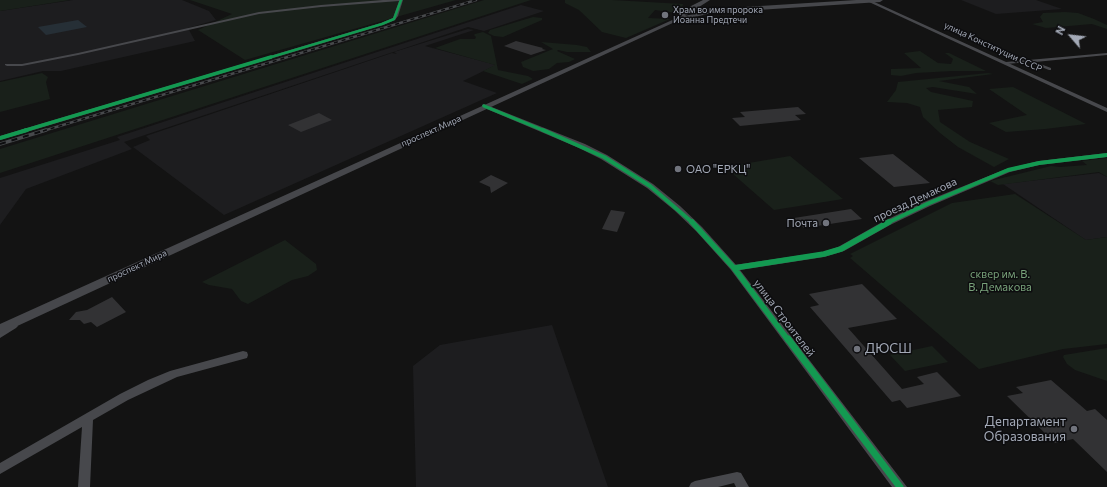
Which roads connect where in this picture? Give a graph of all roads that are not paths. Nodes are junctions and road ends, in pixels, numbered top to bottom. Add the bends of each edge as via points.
1 (398, 0) edge
2 (401, 0) edge
3 (707, 0) edge
4 (880, 0) edge
5 (871, 1) edge
6 (693, 7) junction
7 (712, 10) junction
8 (675, 20) junction
9 (1107, 54) edge
10 (1030, 61) junction
11 (1006, 63) junction
12 (7, 65) dead end
13 (1049, 69) dead end
14 (484, 106) junction
15 (1107, 110) edge
16 (0, 138) edge
17 (1107, 155) edge
18 (734, 268) junction
19 (24, 318) junction
20 (0, 329) edge
21 (0, 335) edge
22 (243, 355) dead end
23 (88, 418) junction
24 (0, 469) edge
25 (84, 487) edge
26 (695, 487) edge
27 (743, 487) edge
28 (900, 487) edge

1 - 12 street via 259,13 78,54 22,65
2 - 16 street via 396,16 388,21
3 - 6 main road
4 - 5 main road, проспект Мира
5 - 7 main road, проспект Мира
5 - 11 street, улица Конституции СССР
6 - 7 main road
6 - 8 main road
7 - 8 main road, проспект Мира
8 - 14 main road, проспект Мира
9 - 10 street
10 - 11 street
10 - 13 street
11 - 15 street, улица Конституции СССР
14 - 18 street, улица Строителей via 582,146 631,174 677,208
14 - 19 main road, проспект Мира
17 - 18 street, проезд Демакова via 1039,163 1008,170 927,204 841,249
18 - 28 street, улица Строителей
19 - 20 main road, проспект Мира
19 - 21 street
22 - 23 street via 174,374 152,383
23 - 24 street
23 - 25 street
26 - 27 street via 737,477

